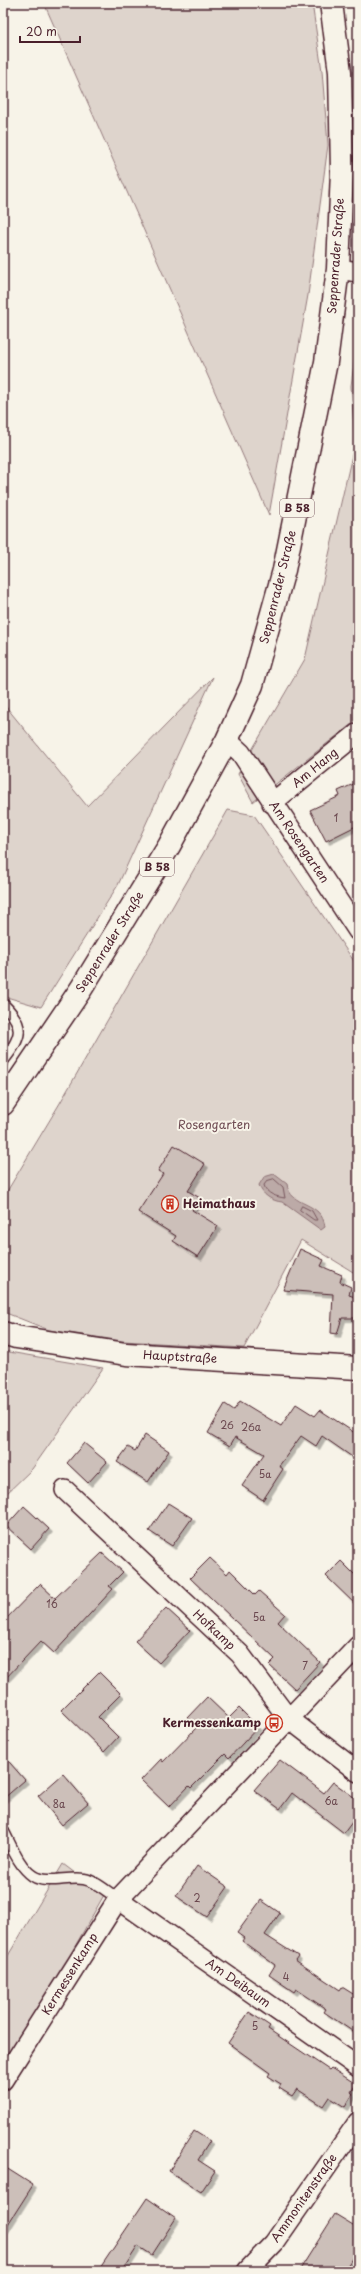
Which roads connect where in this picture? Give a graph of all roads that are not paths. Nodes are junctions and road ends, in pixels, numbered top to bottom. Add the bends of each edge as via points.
1 (331, 3) edge
2 (348, 270) edge
3 (358, 733) edge
4 (234, 746) junction
5 (272, 803) junction
6 (358, 931) edge
7 (3, 1004) edge
8 (3, 1061) edge
9 (3, 1104) edge
10 (3, 1333) edge
11 (358, 1368) edge
12 (65, 1490) dead end
13 (358, 1646) edge
14 (288, 1718) junction
15 (358, 1772) edge
16 (3, 1830) edge
17 (118, 1899) junction
18 (358, 2067) edge
19 (3, 2080) edge
20 (358, 2122) edge
21 (247, 2271) edge

1 - 2 main road, Seppenrader Straße / B 58 via 340,72
2 - 4 main road, Seppenrader Straße / B 58 via 326,362 284,570
3 - 5 street, Am Hang
4 - 5 street, Am Rosengarten
4 - 9 main road, Seppenrader Straße / B 58 via 80,989
5 - 6 street, Am Rosengarten
7 - 8 lane via 16,1016 20,1030 16,1045
10 - 11 main road, Hauptstraße via 126,1354
12 - 14 street, Hofkamp via 240,1654
13 - 14 street, Kermessenkamp
14 - 15 street, Hofkamp
14 - 17 street, Kermessenkamp
16 - 17 lane via 25,1869 33,1876 42,1880 86,1879
17 - 18 street, Am Deibaum
17 - 19 street, Kermessenkamp
20 - 21 street, Ammonitenstraße via 274,2243

